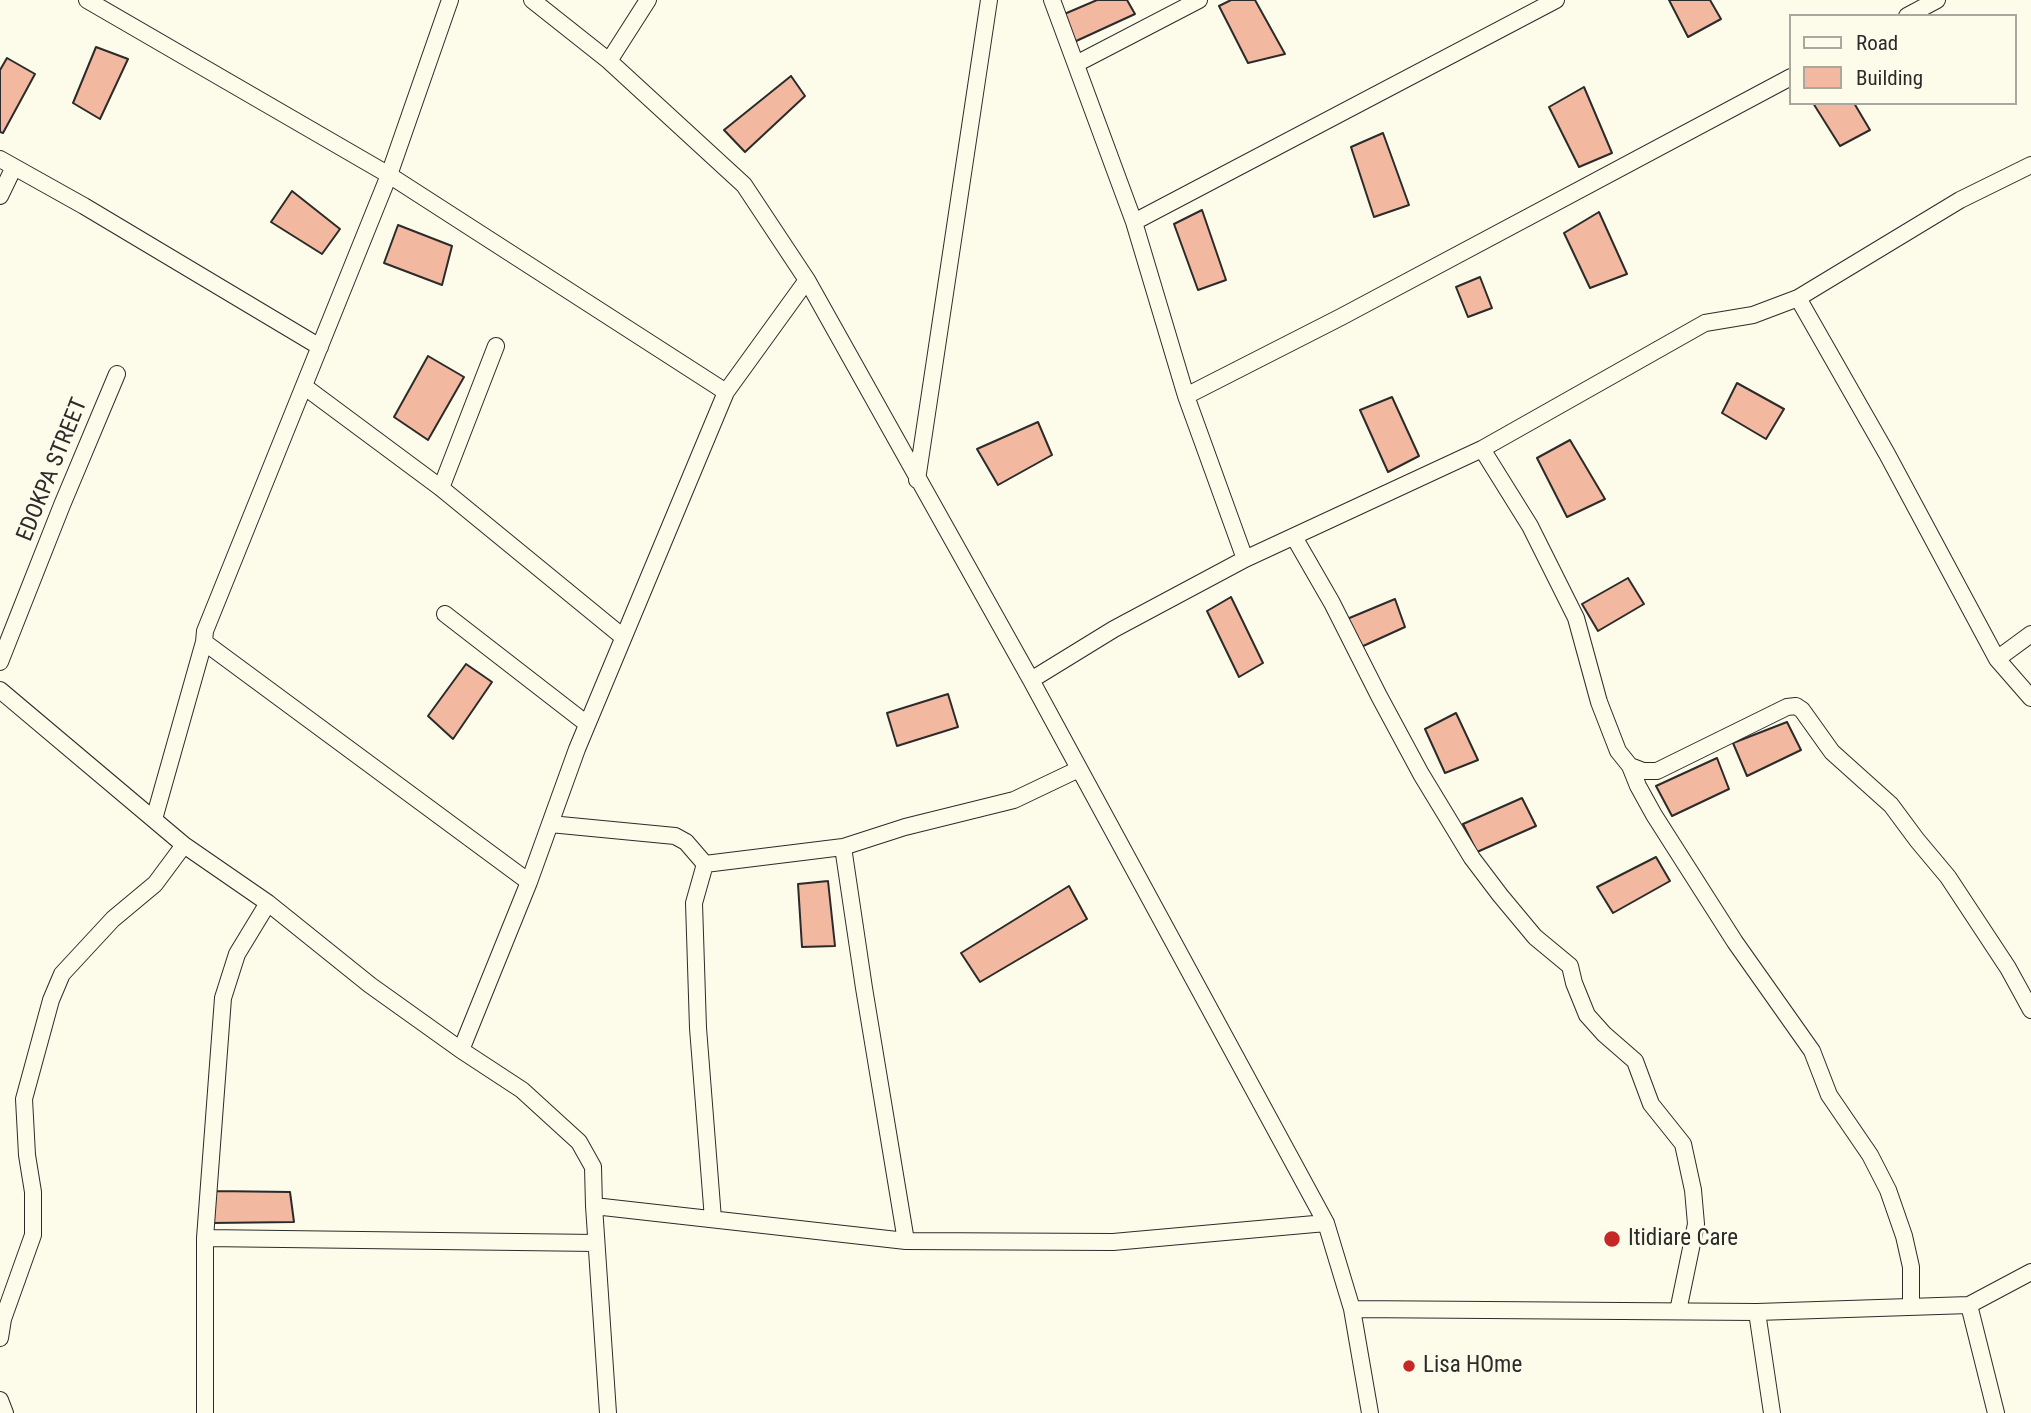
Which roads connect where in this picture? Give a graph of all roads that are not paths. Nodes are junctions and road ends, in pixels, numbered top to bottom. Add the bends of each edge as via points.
1 (88, 0) edge
2 (450, 0) edge
3 (532, 0) edge
4 (648, 0) edge
5 (989, 0) edge
6 (1052, 0) edge
7 (1199, 0) edge
8 (1556, 0) edge
9 (1937, 0) edge
10 (1911, 14) edge
11 (609, 61) junction
12 (1076, 64) junction
13 (1790, 78) edge
14 (7, 163) edge
15 (2031, 165) edge
16 (389, 175) junction
17 (0, 195) edge
18 (1135, 222) junction
19 (807, 280) junction
20 (1798, 298) junction
21 (496, 346) dead end
22 (320, 347) junction
23 (117, 374) dead end
24 (305, 387) junction
25 (726, 392) junction
26 (1186, 396) junction
27 (1482, 449) junction
28 (917, 480) junction
29 (441, 488) junction
30 (1294, 537) junction
31 (1245, 559) junction
32 (445, 614) dead end
33 (2031, 634) edge
34 (623, 638) junction
35 (204, 642) junction
36 (1997, 659) junction
37 (0, 662) edge
38 (1031, 680) junction
39 (0, 690) edge
40 (2031, 698) edge
41 (587, 724) junction
42 (1630, 766) junction
43 (1079, 769) junction
44 (154, 819) junction
45 (550, 824) junction
46 (184, 845) junction
47 (843, 847) junction
48 (705, 864) junction
49 (529, 882) junction
50 (268, 903) junction
51 (2031, 1010) edge
52 (461, 1050) junction
53 (594, 1206) junction
54 (713, 1219) junction
55 (1326, 1223) junction
56 (205, 1238) junction
57 (906, 1241) junction
58 (596, 1243) junction
59 (2031, 1272) edge
60 (1969, 1305) junction
61 (1911, 1307) junction
62 (1352, 1310) junction
63 (1678, 1311) junction
64 (1757, 1312) junction
65 (0, 1338) edge
66 (0, 1400) edge
67 (5, 1413) edge
68 (205, 1413) edge
69 (608, 1413) edge
70 (1370, 1413) edge
71 (1772, 1413) edge
72 (1996, 1413) edge

1 - 16 street
2 - 16 street
3 - 11 street
4 - 11 street
5 - 28 street
6 - 12 street
7 - 12 street
8 - 18 street
9 - 10 street
11 - 19 street via 744,185
12 - 18 street
13 - 26 street
14 - 17 street
14 - 22 street
15 - 20 street via 1960,200
16 - 22 street
16 - 25 street
18 - 26 street
19 - 25 street
19 - 28 street
20 - 27 street via 1753,315 1705,323
20 - 36 street
21 - 29 street
22 - 24 street
23 - 37 street, EDOKPA STREET
24 - 29 street
24 - 35 street
25 - 34 street
26 - 31 street
27 - 30 street
27 - 42 street via 1530,526 1576,618 1599,702 1618,751
28 - 38 street
29 - 34 street
30 - 31 street
30 - 63 street via 1472,858 1535,937 1570,966 1587,1015 1635,1061 1651,1104 1683,1144 1696,1224
31 - 38 street
32 - 41 street
33 - 36 street
34 - 41 street
35 - 44 street
35 - 49 street
36 - 40 street
38 - 43 street
39 - 44 street
41 - 45 street
42 - 51 street via 1657,771 1796,706 1832,752 1891,805 1948,877
42 - 61 street via 1654,815 1735,942 1805,1040 1829,1095 1870,1155 1904,1236 1911,1267
43 - 47 street via 1014,800
43 - 55 street
44 - 46 street
45 - 48 street via 675,836
45 - 49 street
46 - 50 street
46 - 65 street via 155,884 113,919 61,974 51,1000 24,1099 33,1235
47 - 48 street
47 - 57 street
48 - 54 street via 694,903 698,1028
49 - 52 street
50 - 52 street
50 - 56 street via 237,954 223,998
52 - 53 street via 522,1090 579,1142 593,1167
53 - 54 street
53 - 58 street
54 - 57 street
55 - 57 street via 1113,1242
55 - 62 street
56 - 58 street
56 - 68 street
58 - 69 street
59 - 60 street
60 - 61 street
60 - 72 street
61 - 64 street
62 - 63 street
62 - 70 street
63 - 64 street
64 - 71 street
66 - 67 street

